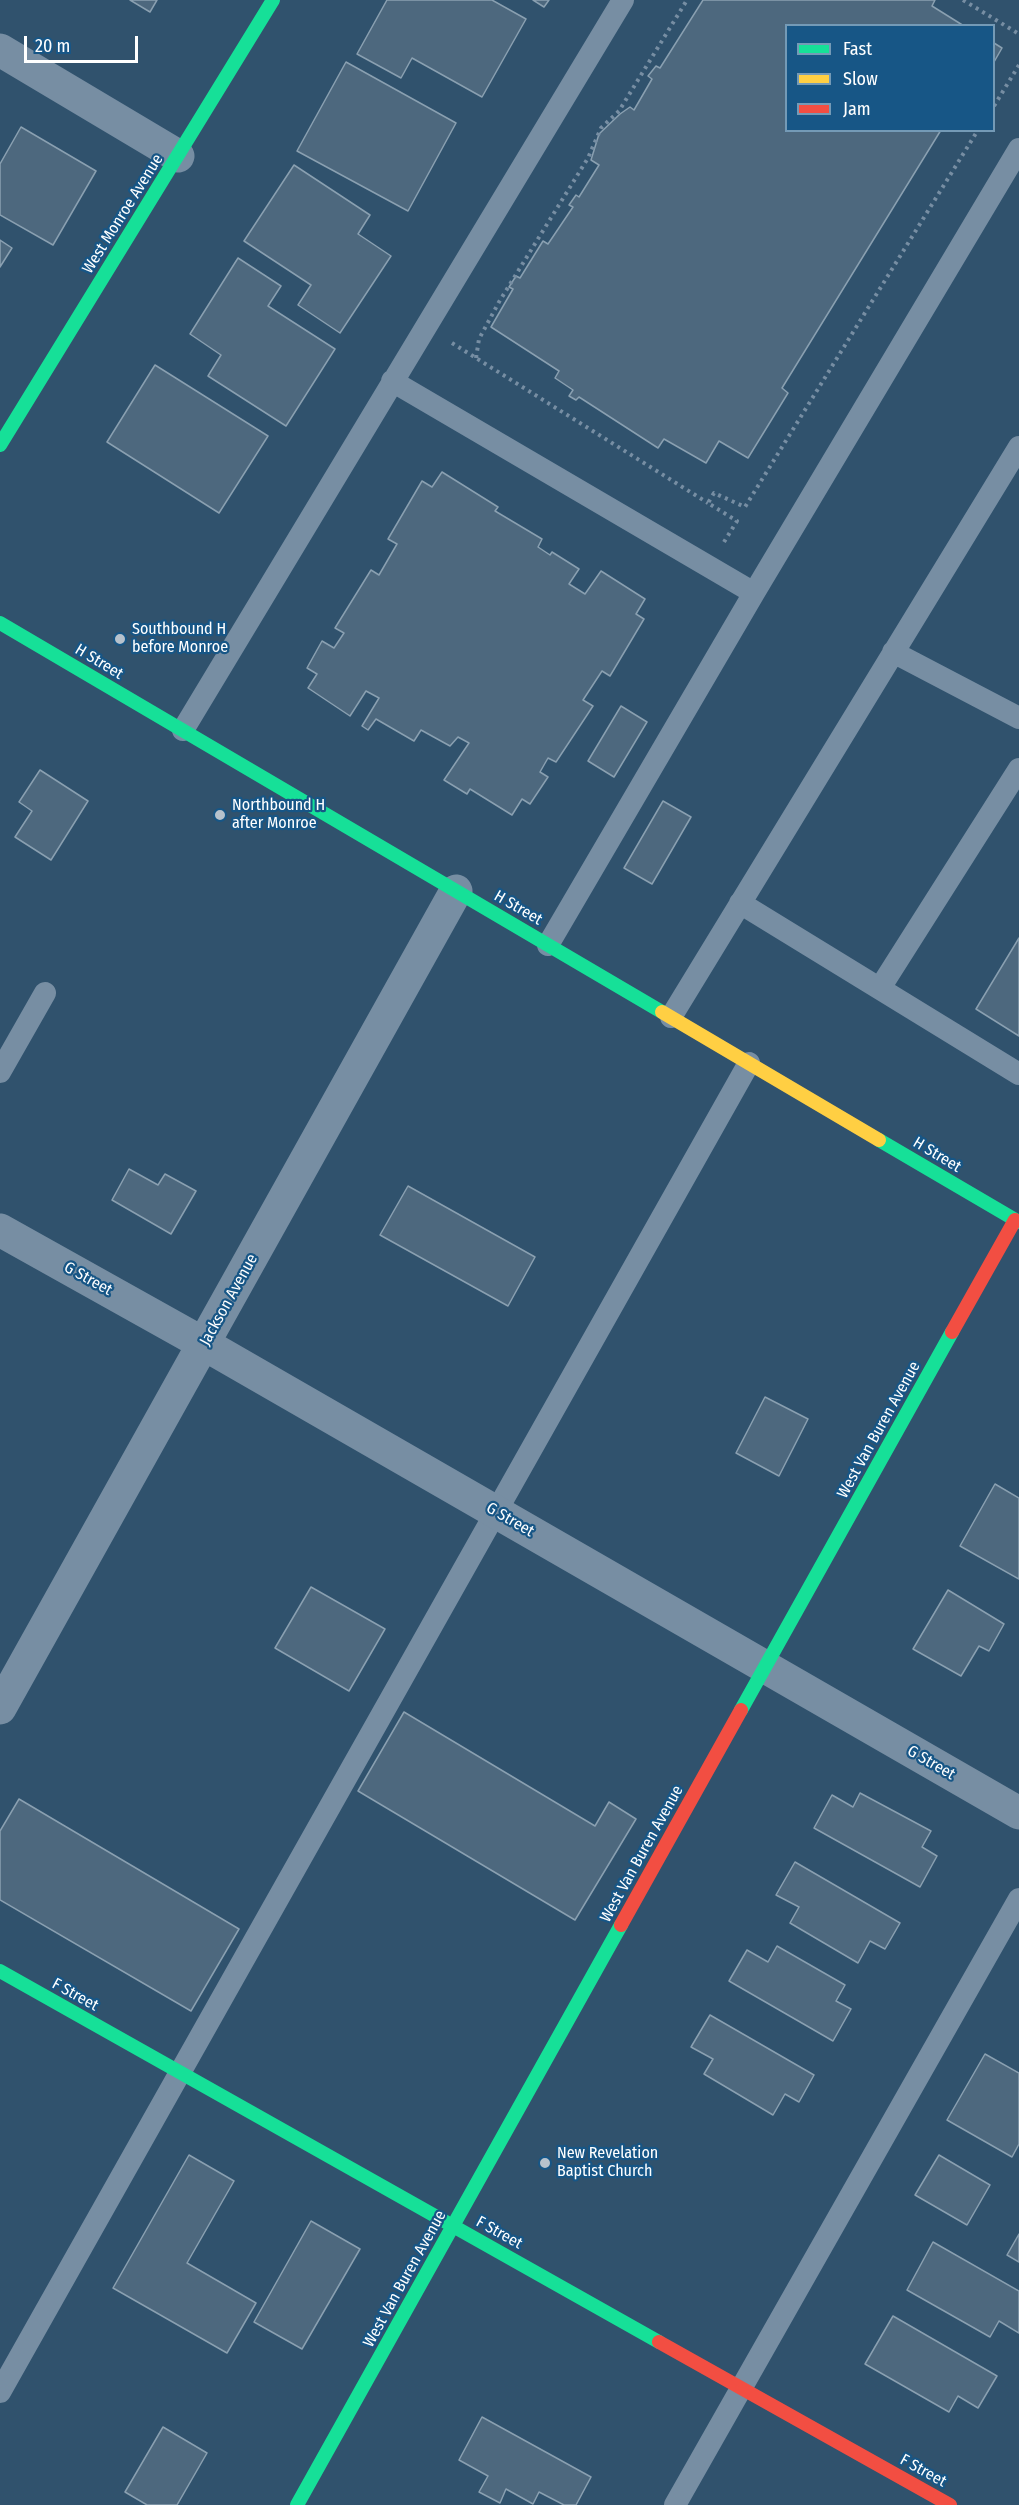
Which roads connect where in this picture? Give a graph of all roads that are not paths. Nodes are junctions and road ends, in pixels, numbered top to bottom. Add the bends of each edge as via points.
1 (273, 0) edge
2 (623, 0) edge
3 (0, 50) edge
4 (1019, 149) edge
5 (178, 156) junction
6 (392, 381) junction
7 (0, 445) edge
8 (1019, 447) edge
9 (754, 593) junction
10 (0, 622) edge
11 (893, 652) junction
12 (1019, 718) edge
13 (183, 730) junction
14 (1019, 770) edge
15 (456, 891) junction
16 (740, 903) junction
17 (548, 945) junction
18 (879, 988) junction
19 (45, 993) dead end
20 (671, 1017) junction
21 (749, 1063) junction
22 (0, 1072) edge
23 (1019, 1074) edge
24 (1017, 1221) edge
25 (0, 1230) edge
26 (204, 1344) junction
27 (496, 1512) junction
28 (765, 1667) junction
29 (0, 1708) edge
30 (1019, 1813) edge
31 (1019, 1899) edge
32 (0, 1971) edge
33 (180, 2072) junction
34 (453, 2226) junction
35 (742, 2388) junction
36 (0, 2392) edge
37 (297, 2505) edge
38 (675, 2505) edge
39 (950, 2505) edge

1 - 5 street, West Monroe Avenue
2 - 6 lane
3 - 5 street
4 - 9 lane
5 - 7 street, West Monroe Avenue
6 - 9 lane
6 - 13 lane
8 - 11 lane
9 - 17 lane
10 - 13 street, H Street
11 - 12 lane
11 - 16 lane
13 - 15 street, H Street
14 - 18 lane
15 - 17 street, H Street
15 - 26 street, Jackson Avenue
16 - 18 lane
16 - 20 lane
17 - 20 street, H Street
18 - 23 lane
19 - 22 lane
20 - 21 street, H Street
21 - 24 street, H Street
21 - 27 lane
24 - 28 street, West Van Buren Avenue
25 - 26 street, G Street
26 - 27 street, G Street
26 - 29 street, Jackson Avenue
27 - 28 street, G Street
27 - 33 lane
28 - 30 street, G Street
28 - 34 street, West Van Buren Avenue
31 - 35 lane
32 - 33 street, F Street
33 - 34 street, F Street
33 - 36 lane
34 - 35 street, F Street
34 - 37 street, West Van Buren Avenue
35 - 38 lane
35 - 39 street, F Street

